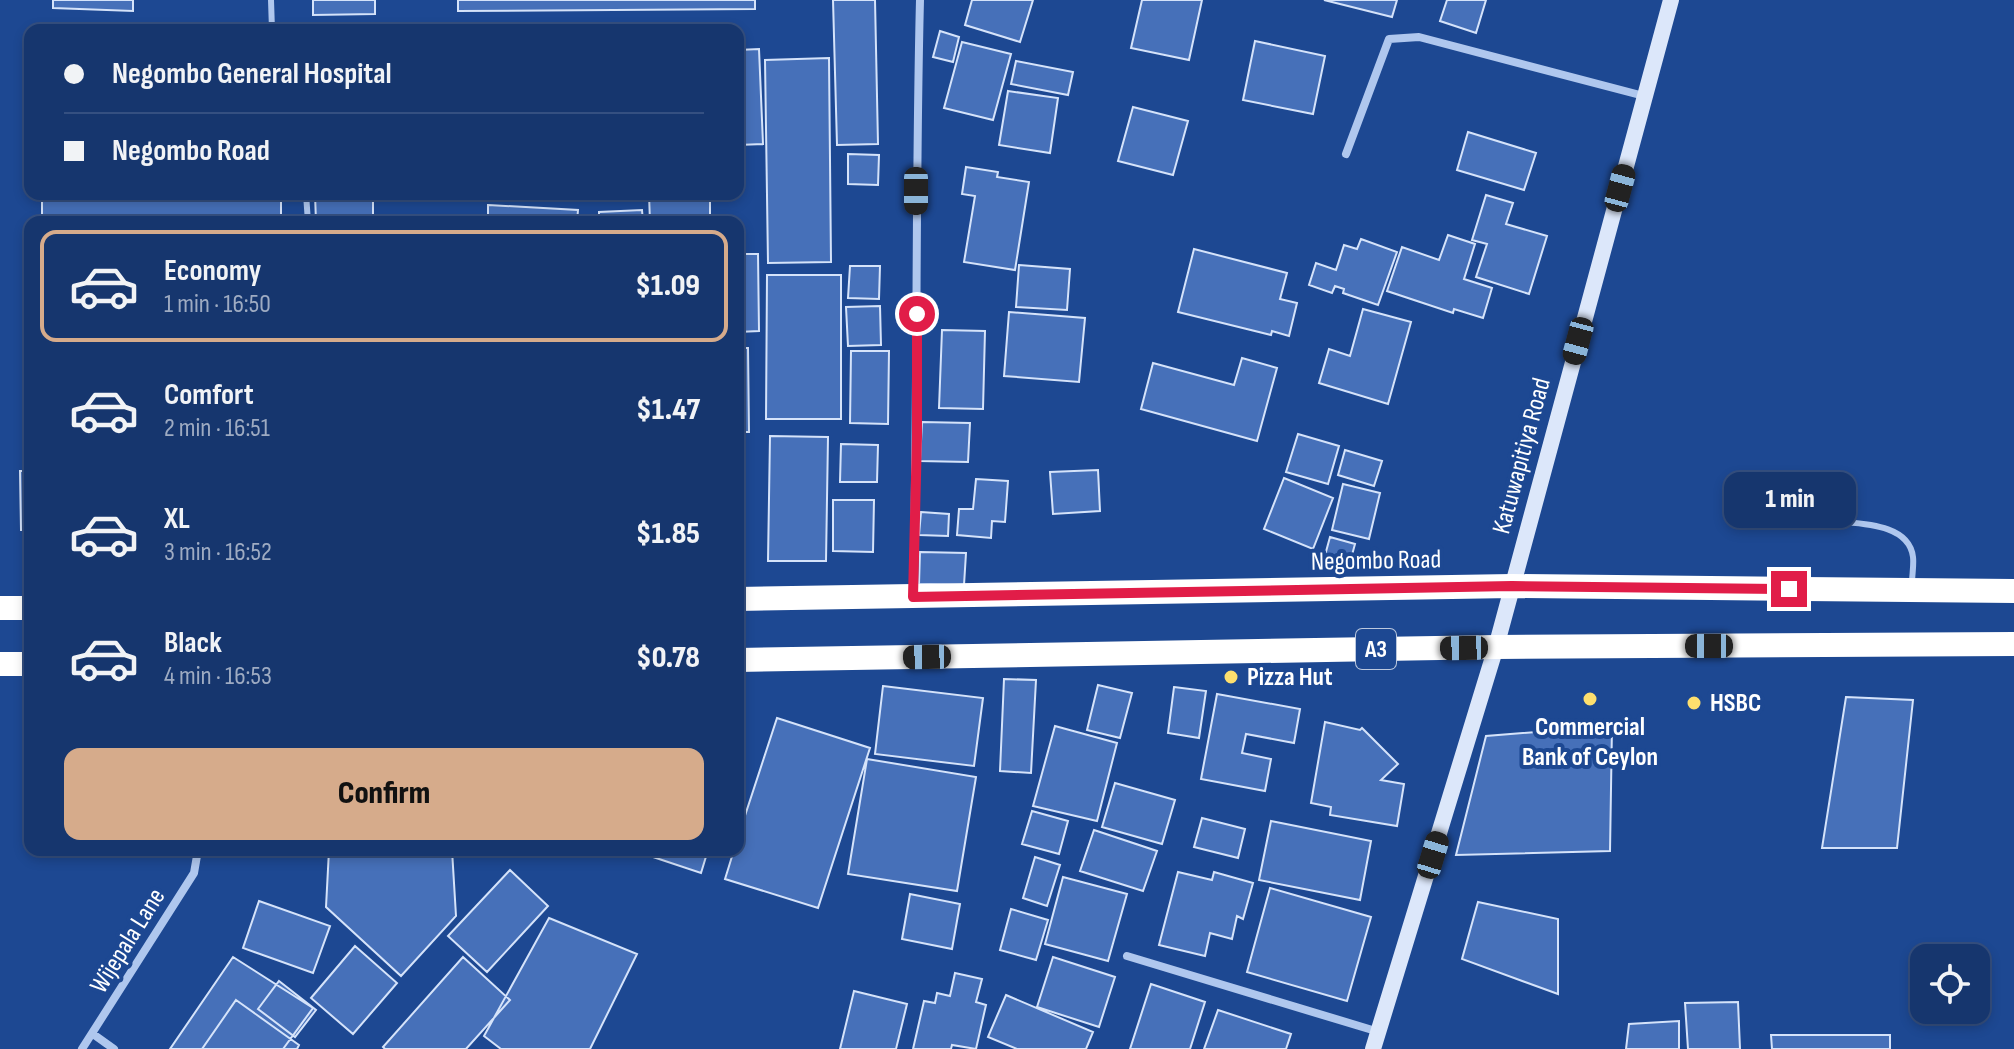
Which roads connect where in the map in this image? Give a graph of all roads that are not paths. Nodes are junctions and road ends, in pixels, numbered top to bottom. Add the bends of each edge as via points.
1 (271, 0) edge
2 (920, 0) edge
3 (1671, 0) edge
4 (272, 24) edge
5 (1645, 96) junction
6 (1346, 154) dead end
7 (1834, 521) dead end
8 (1512, 586) junction
9 (1912, 590) junction
10 (2014, 591) edge
11 (913, 597) junction
12 (744, 599) edge
13 (0, 608) edge
14 (24, 608) edge
15 (2014, 644) edge
16 (1496, 647) junction
17 (744, 660) edge
18 (0, 664) edge
19 (24, 664) edge
20 (197, 856) edge
21 (1127, 956) dead end
22 (1380, 1032) junction
23 (93, 1034) junction
24 (82, 1049) edge
25 (114, 1049) edge
26 (1373, 1049) edge

1 - 4 lane
2 - 11 street
3 - 5 street, Katuwapitiya Road
5 - 6 street via 1419,37 1389,39
5 - 8 street, Katuwapitiya Road
7 - 9 lane via 1898,533 1913,557
8 - 9 highway, Negombo Road
8 - 11 highway, Negombo Road
8 - 16 street, Katuwapitiya Road
9 - 10 highway, Negombo Road
11 - 12 highway, Negombo Road
13 - 14 highway
15 - 16 highway, A3
16 - 17 highway, A3
16 - 22 street, Katuwapitiya Road
18 - 19 highway
20 - 23 street, Wijepala Lane via 194,873
21 - 22 street
22 - 26 street, Katuwapitiya Road
23 - 24 street, Wijepala Lane
23 - 25 street

